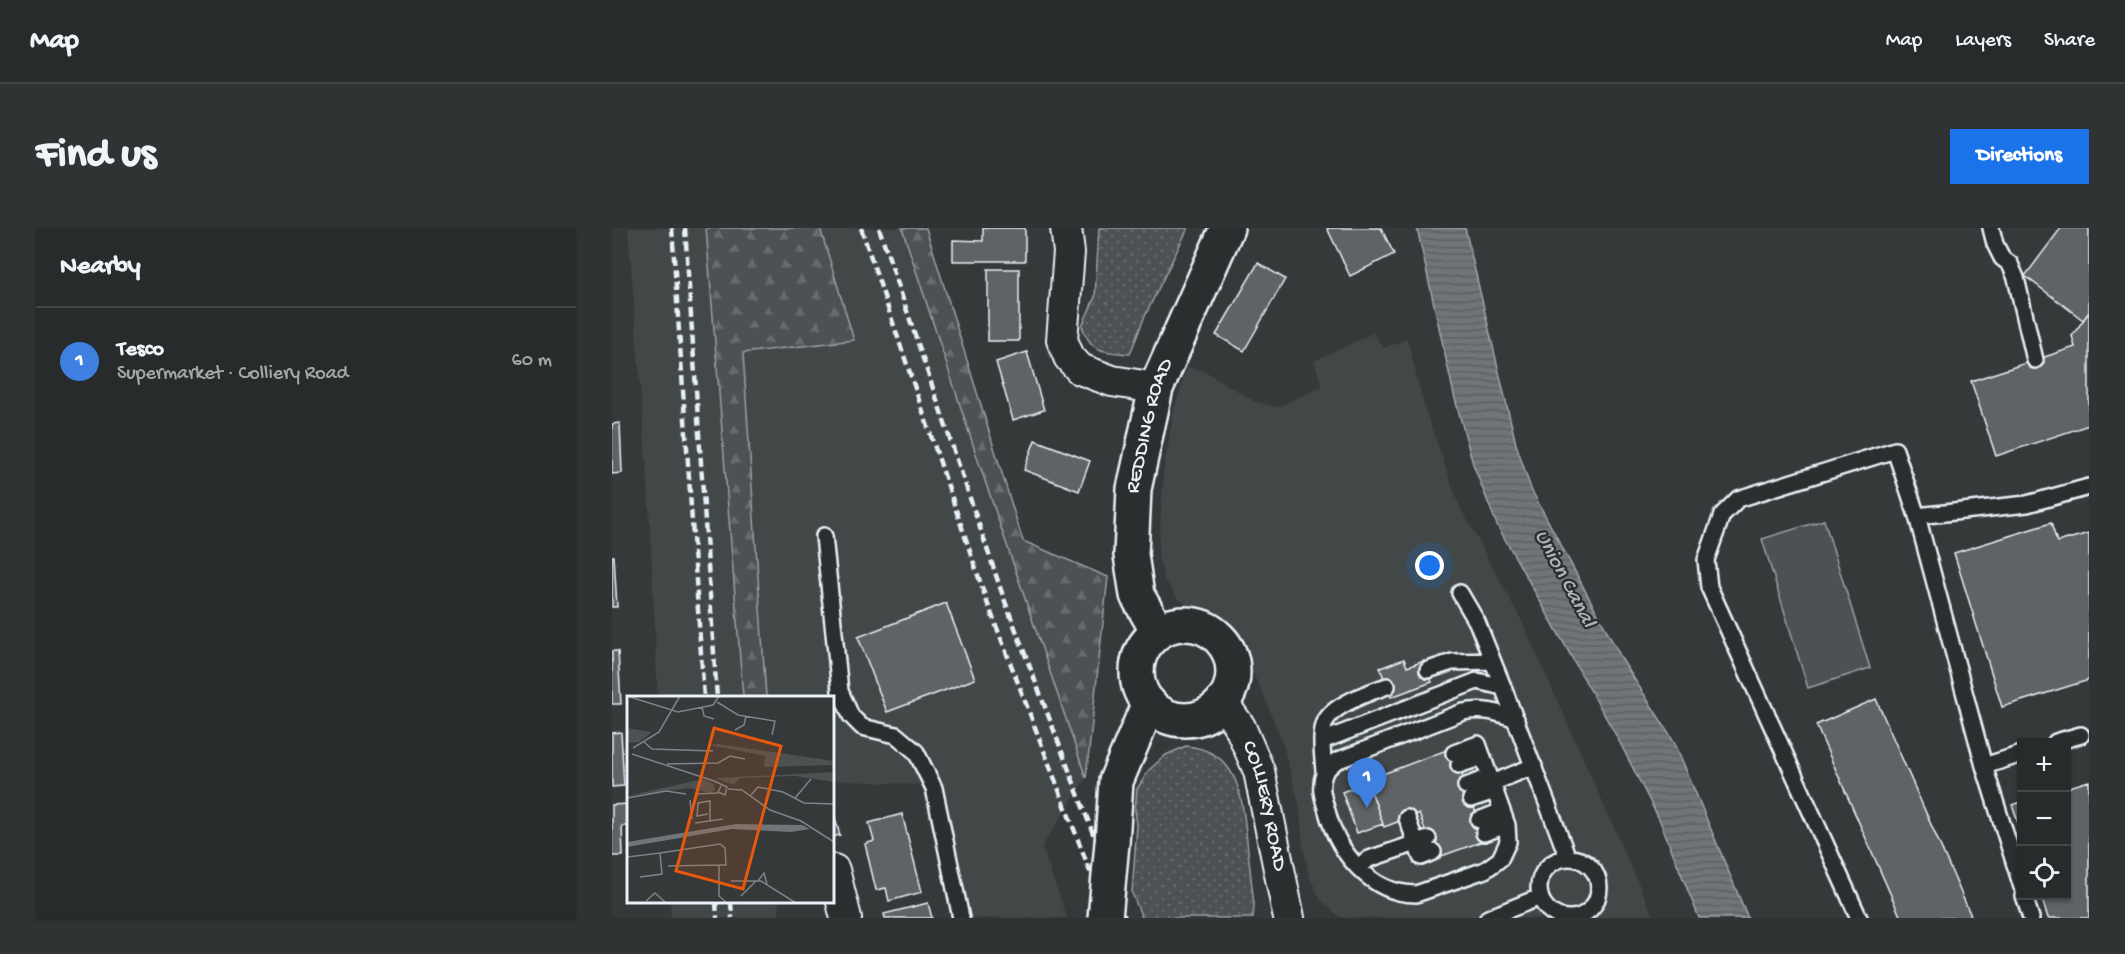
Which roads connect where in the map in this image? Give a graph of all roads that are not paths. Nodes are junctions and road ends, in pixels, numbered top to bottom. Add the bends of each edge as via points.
1 (1066, 228) edge
2 (1227, 228) edge
3 (1991, 228) edge
4 (2035, 360) dead end
5 (1156, 388) junction
6 (2089, 487) edge
7 (1917, 516) junction
8 (824, 536) dead end
9 (1460, 593) dead end
10 (1158, 632) junction
11 (1492, 661) junction
12 (1428, 670) dead end
13 (1387, 686) dead end
14 (1503, 687) junction
15 (1222, 702) junction
16 (1149, 703) junction
17 (1516, 719) junction
18 (2081, 735) dead end
19 (2070, 738) edge
20 (1322, 741) junction
21 (1457, 756) dead end
22 (2017, 756) edge
23 (1534, 766) junction
24 (1984, 766) junction
25 (1324, 771) junction
26 (1492, 784) junction
27 (1469, 793) dead end
28 (1505, 818) junction
29 (1412, 820) dead end
30 (1481, 826) dead end
31 (1568, 858) junction
32 (1359, 867) junction
33 (834, 870) edge
34 (2017, 871) edge
35 (1540, 897) junction
36 (2025, 900) edge
37 (1587, 916) edge
38 (846, 918) edge
39 (961, 918) edge
40 (1105, 918) edge
41 (1289, 918) edge
42 (1488, 918) edge
43 (1859, 918) edge
44 (2031, 918) edge

1 - 5 street via 1062,340 1069,357 1080,369 1113,381
2 - 5 main road, REDDING ROAD
3 - 4 lane via 2002,258 2010,264 2016,278
5 - 10 main road, REDDING ROAD via 1134,489 1131,555 1137,595
6 - 7 lane via 2027,504
7 - 24 lane
7 - 43 lane via 1895,450 1738,500 1722,515 1706,560 1709,587
8 - 39 lane via 840,691 851,716 862,727 896,735 916,752 934,789
9 - 11 lane via 1477,622
10 - 15 main road via 1187,623 1215,634 1231,659 1233,674
10 - 16 main road via 1139,657 1140,689
11 - 12 lane via 1452,662
11 - 14 lane
13 - 20 lane via 1338,709 1326,720
14 - 17 lane
14 - 20 lane via 1477,681
15 - 16 main road via 1210,713 1194,719 1162,714
15 - 41 street, COLLIERY ROAD via 1240,727 1259,771
16 - 40 main road, bridge via 1116,781
17 - 23 lane
17 - 25 lane via 1477,709 1463,712 1336,761
18 - 19 lane
20 - 25 lane
21 - 26 lane via 1480,751
22 - 24 lane
23 - 26 lane
23 - 31 lane
24 - 34 lane
25 - 32 lane via 1321,789 1328,817 1339,843
26 - 27 lane
26 - 28 lane
28 - 30 lane
28 - 32 lane via 1508,842 1500,859 1485,870 1416,894 1390,889
29 - 32 lane via 1424,848 1369,859
31 - 35 lane via 1554,861 1546,868 1540,877
31 - 37 lane via 1584,861 1591,867 1599,885
33 - 38 street
35 - 37 lane via 1545,906 1562,917
35 - 42 lane
36 - 44 lane

